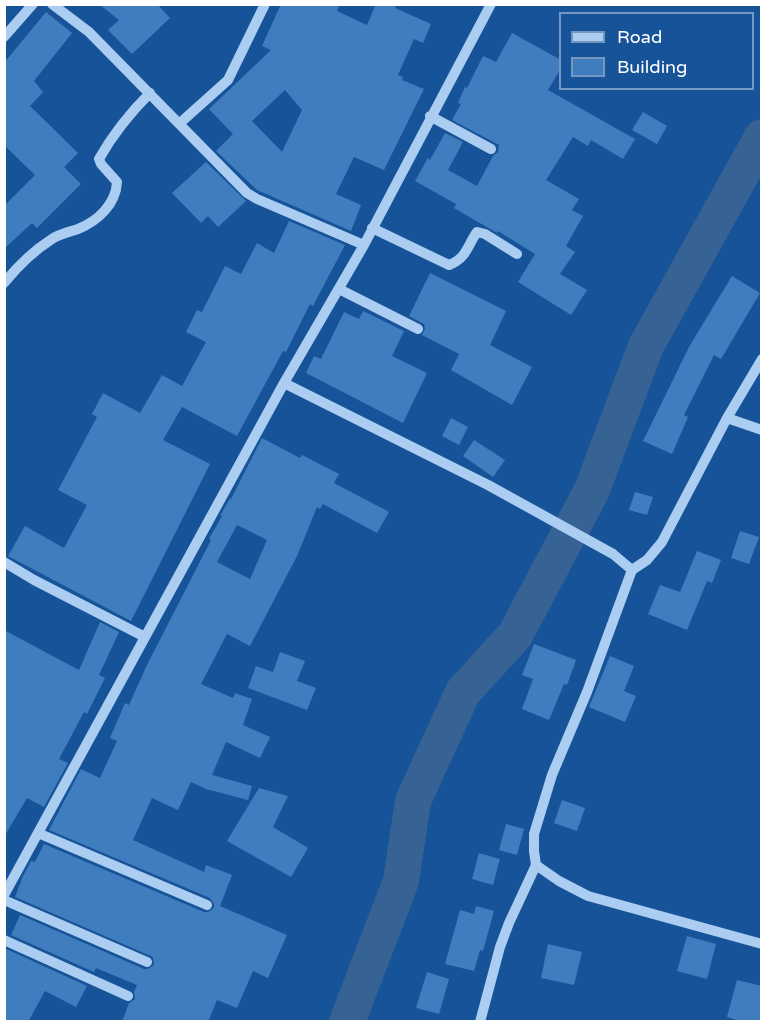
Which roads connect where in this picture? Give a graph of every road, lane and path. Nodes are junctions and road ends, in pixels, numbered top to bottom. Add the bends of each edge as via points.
1 (33, 4) edge
2 (52, 4) edge
3 (265, 4) edge
4 (491, 4) edge
5 (4, 37) edge
6 (150, 93) junction
7 (430, 116) junction
8 (180, 123) junction
9 (491, 149) dead end
10 (372, 228) junction
11 (364, 245) junction
12 (517, 254) dead end
13 (4, 283) edge
14 (339, 289) junction
15 (418, 329) dead end
16 (762, 359) edge
17 (284, 383) junction
18 (727, 418) junction
19 (762, 430) edge
20 (4, 562) edge
21 (632, 570) junction
22 (145, 637) junction
23 (38, 833) junction
24 (536, 865) junction
25 (4, 894) edge
26 (4, 900) edge
27 (207, 905) dead end
28 (4, 940) edge
29 (762, 944) edge
30 (147, 962) dead end
31 (128, 996) dead end
32 (480, 1022) edge

1 - 5 street
2 - 6 street via 89,32
3 - 8 street via 228,80
4 - 7 street
6 - 8 street
6 - 13 street via 108,142 99,159 117,182 111,204 94,220 35,250
7 - 9 street
7 - 10 street
8 - 11 street via 257,199
10 - 11 street
10 - 12 street via 449,266 465,255 477,232
11 - 14 street
14 - 15 street
14 - 17 street
16 - 18 street
17 - 21 street via 488,485 613,554
17 - 22 street
18 - 19 street
18 - 21 street via 662,542
20 - 22 street
21 - 24 street via 552,775 534,834
22 - 23 street
23 - 25 street
23 - 27 street
24 - 29 street via 588,896
24 - 32 street via 500,947
26 - 30 street
28 - 31 street

